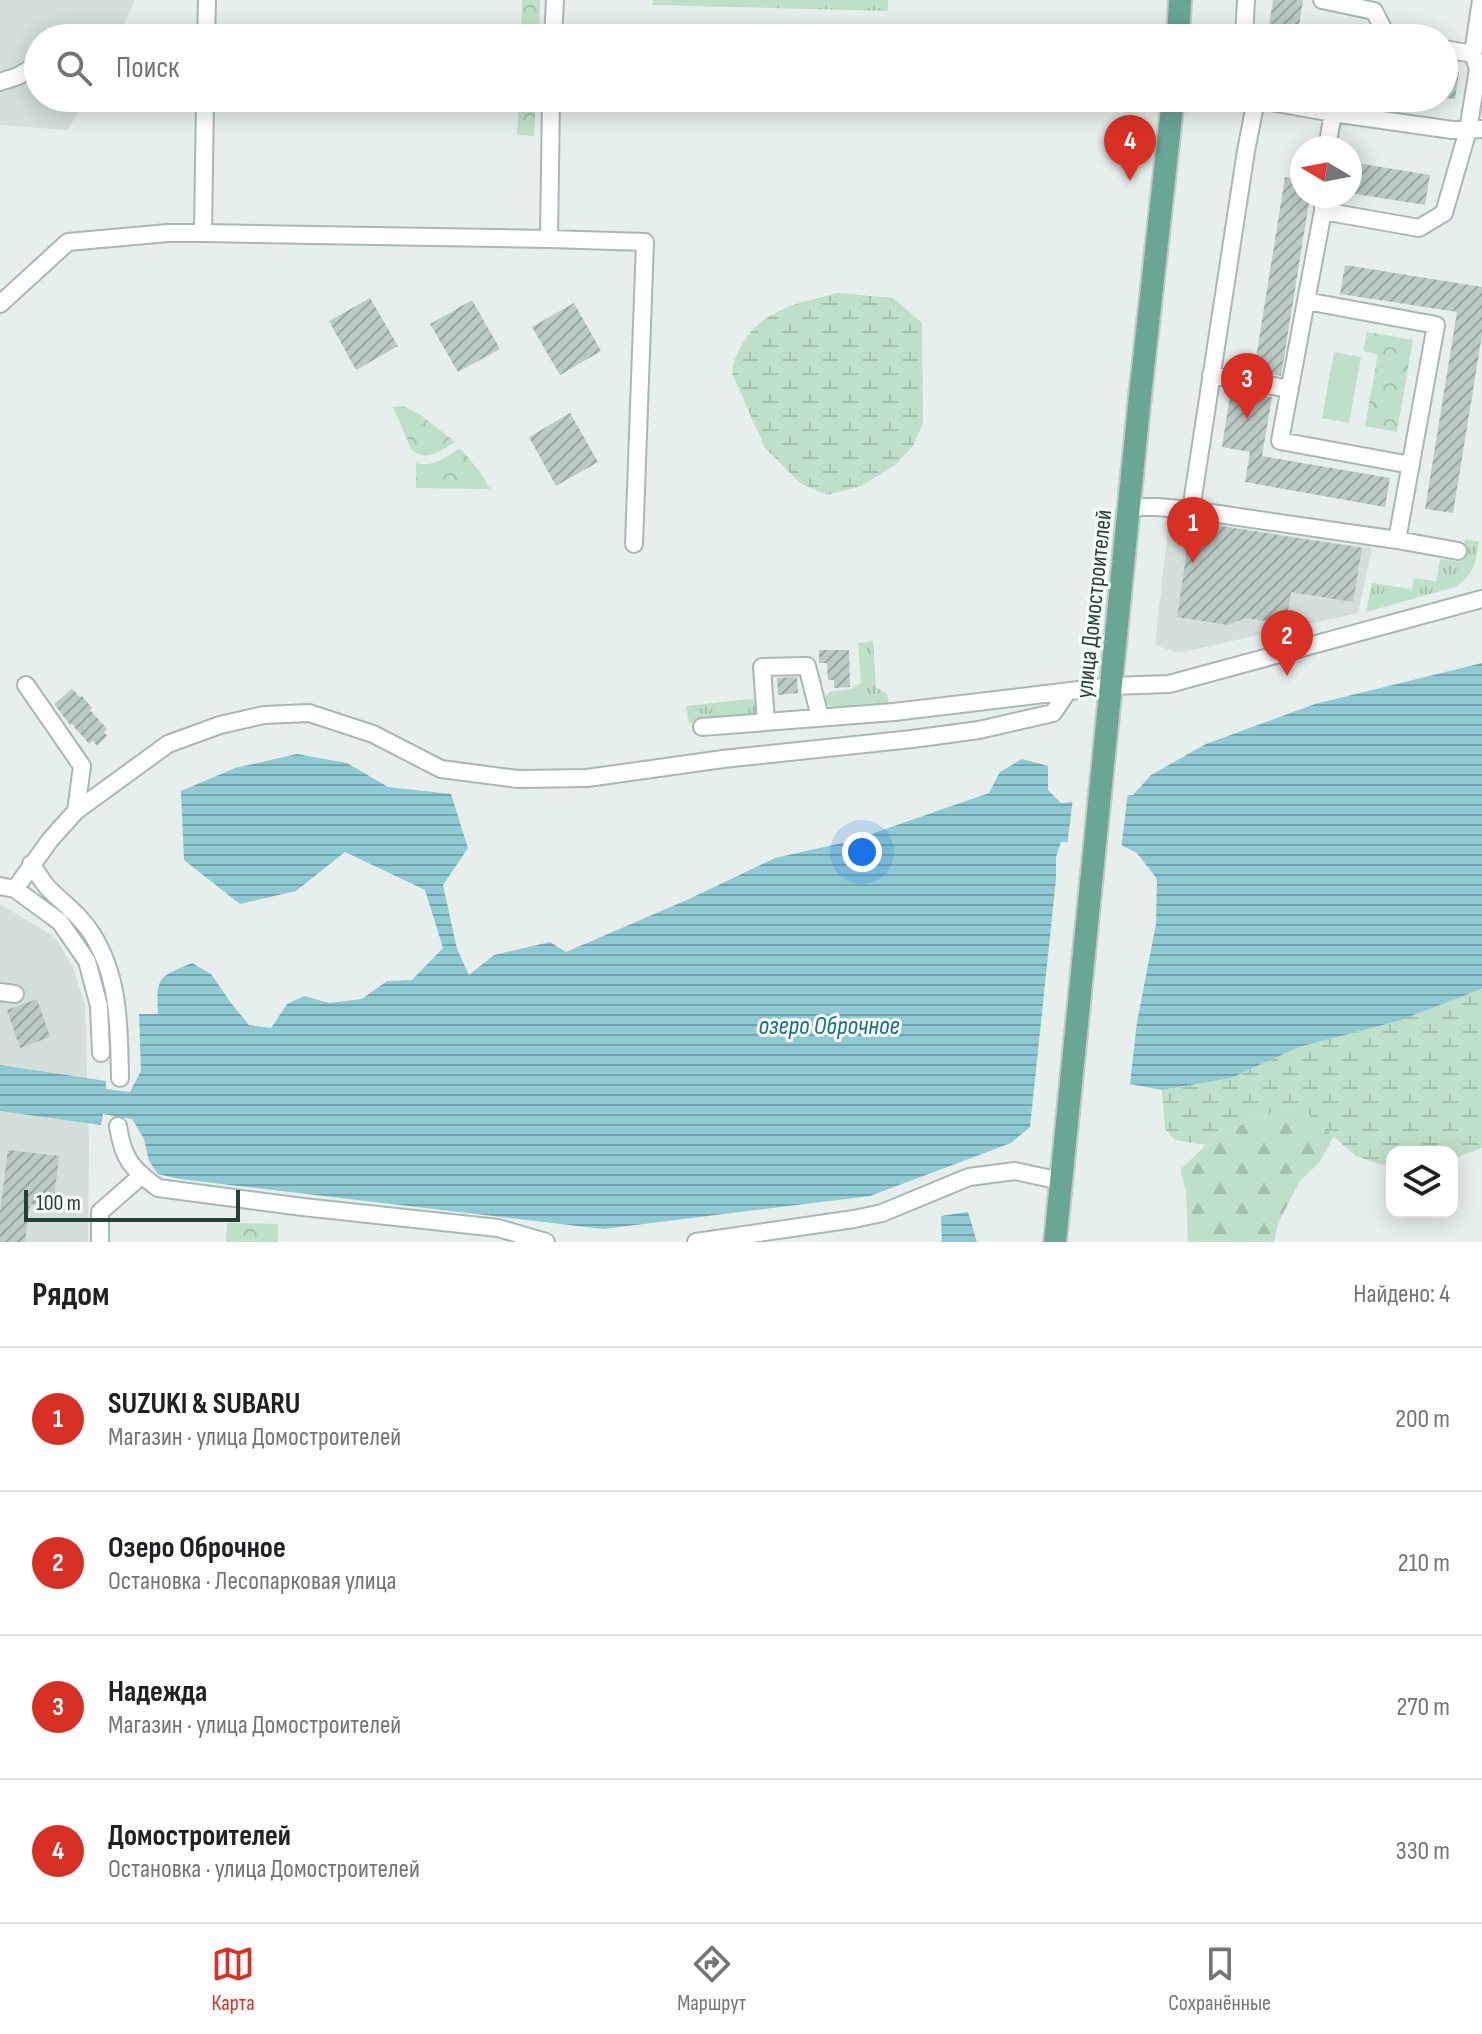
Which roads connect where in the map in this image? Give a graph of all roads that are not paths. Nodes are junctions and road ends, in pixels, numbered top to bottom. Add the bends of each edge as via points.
1 (207, 0) edge
2 (555, 0) edge
3 (1180, 0) edge
4 (1246, 0) edge
5 (1322, 0) edge
6 (1481, 0) edge
7 (206, 24) edge
8 (554, 24) edge
9 (1179, 24) edge
10 (1245, 24) edge
11 (1381, 24) edge
12 (1458, 51) edge
13 (1473, 54) junction
14 (24, 72) edge
15 (0, 82) edge
16 (205, 112) edge
17 (551, 112) edge
18 (1171, 112) edge
19 (1250, 112) edge
20 (1327, 112) edge
21 (1333, 113) junction
22 (1475, 130) edge
23 (1329, 136) edge
24 (1322, 208) edge
25 (1339, 208) edge
26 (203, 233) junction
27 (549, 239) junction
28 (1306, 301) junction
29 (0, 304) edge
30 (1211, 375) junction
31 (1290, 389) junction
32 (1411, 465) junction
33 (1129, 507) junction
34 (1191, 510) junction
35 (1397, 540) junction
36 (634, 544) dead end
37 (1458, 551) dead end
38 (1482, 599) edge
39 (26, 685) dead end
40 (1112, 686) junction
41 (1068, 691) junction
42 (820, 717) junction
43 (766, 722) junction
44 (702, 727) dead end
45 (76, 811) junction
46 (31, 864) junction
47 (7, 888) edge
48 (101, 1053) dead end
49 (120, 1078) dead end
50 (118, 1126) dead end
51 (141, 1176) junction
52 (1061, 1181) junction
53 (100, 1242) edge
54 (546, 1242) edge
55 (696, 1242) edge
56 (1055, 1242) edge

1 - 7 street
2 - 8 street
3 - 9 main road
4 - 10 street
5 - 11 street via 1374,11
6 - 13 street
12 - 13 street
13 - 22 street via 1478,69
14 - 15 street
16 - 26 street
17 - 27 street
18 - 33 main road, улица Домостроителей
19 - 30 street
20 - 21 street
21 - 22 street
21 - 23 street
22 - 25 street via 1444,213 1419,228
24 - 28 street
26 - 27 street
26 - 29 street via 68,242
27 - 36 street via 645,242
28 - 31 street
28 - 32 street via 1436,325
30 - 31 street
30 - 34 street
31 - 32 street via 1280,441
32 - 35 street
33 - 34 street
33 - 40 main road, улица Домостроителей
34 - 35 street
35 - 37 street
38 - 40 street via 1169,684
39 - 45 street via 82,766
40 - 41 street
40 - 52 main road, улица Домостроителей
41 - 42 street
41 - 45 street via 1053,713 979,730 587,778 518,779 441,769 373,734 309,713 264,715 168,744
42 - 43 street
42 - 43 street via 807,666 762,667
43 - 44 street
45 - 46 street
46 - 47 street
46 - 49 street via 92,934 111,974 119,1019
47 - 48 street via 60,922 87,961 99,1006
50 - 51 street via 126,1158
51 - 53 street via 100,1212
51 - 54 street via 158,1188 498,1228
52 - 55 street via 1015,1171 969,1177 882,1213
52 - 56 main road, улица Домостроителей

